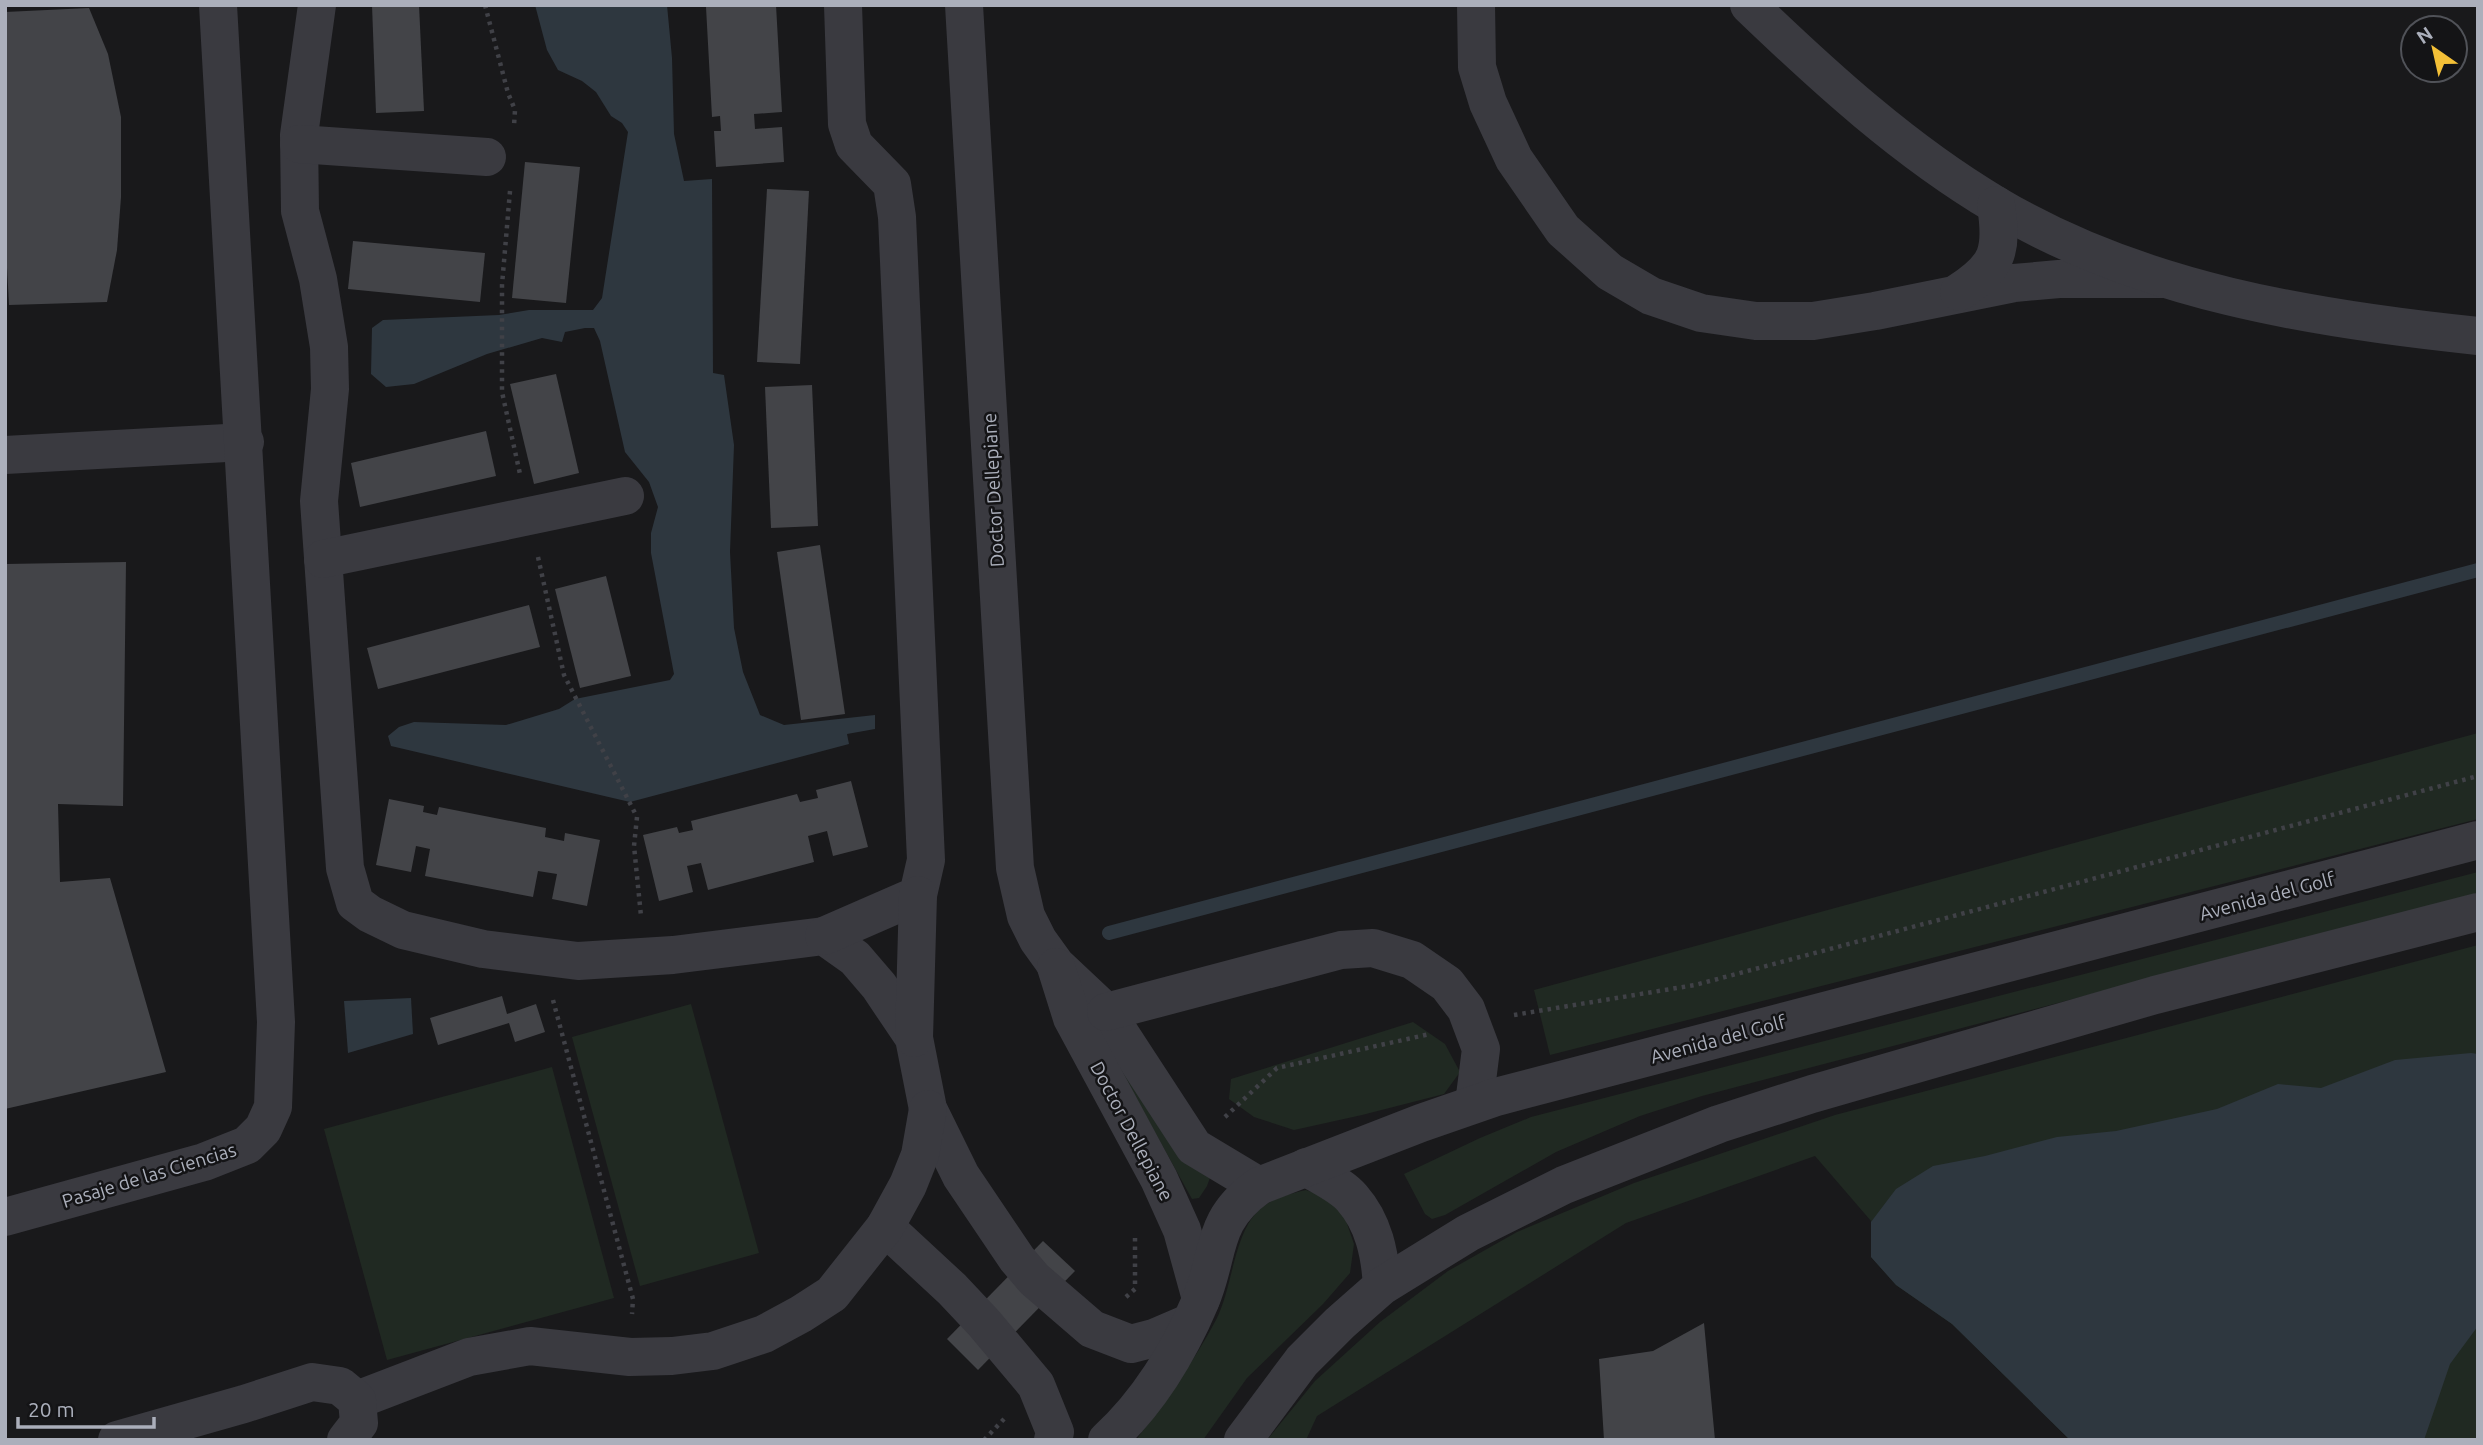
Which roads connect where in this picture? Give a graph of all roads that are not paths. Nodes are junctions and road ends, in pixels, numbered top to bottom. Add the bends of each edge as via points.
1 (218, 5) edge
2 (317, 5) edge
3 (844, 5) edge
4 (964, 5) edge
5 (1476, 5) edge
6 (1749, 5) edge
7 (299, 144) junction
8 (487, 157) dead end
9 (1996, 205) junction
10 (2162, 279) junction
11 (1959, 292) junction
12 (2478, 336) edge
13 (245, 443) junction
14 (5, 455) edge
15 (625, 496) dead end
16 (323, 559) junction
17 (2478, 840) edge
18 (918, 895) junction
19 (2478, 912) edge
20 (824, 936) junction
21 (1056, 965) junction
22 (1106, 1012) junction
23 (914, 1038) junction
24 (1474, 1104) junction
25 (928, 1109) junction
26 (1306, 1167) junction
27 (1259, 1186) junction
28 (5, 1217) edge
29 (885, 1227) junction
30 (1382, 1286) junction
31 (1195, 1312) junction
32 (357, 1399) junction
33 (117, 1440) edge
34 (346, 1440) edge
35 (1053, 1440) edge
36 (1107, 1440) edge
37 (1243, 1440) edge

1 - 13 street, Pasaje de las Ciencias
2 - 7 street
3 - 18 street via 848,124 854,145 892,184 897,217 926,860
4 - 21 street, Doctor Dellepiane via 1015,868 1026,916
5 - 11 street via 1478,66 1488,103 1514,159 1563,230 1610,272 1651,296 1701,313 1756,321 1813,321
6 - 9 street via 1858,104
7 - 8 street
7 - 16 street via 300,211 329,347 330,388 319,501
9 - 10 street via 2061,239
9 - 11 street via 2000,230 1995,258 1982,277
10 - 11 street via 2059,279
10 - 12 street via 2390,327
13 - 14 street
13 - 28 street, Pasaje de las Ciencias via 276,1022 272,1107 263,1129 247,1145 204,1163
15 - 16 street
16 - 20 street via 345,868 355,903 403,930 483,949 578,961
17 - 24 street, Avenida del Golf
18 - 20 street
18 - 23 street
19 - 30 street via 2155,995 1719,1124 1552,1190 1468,1233
20 - 23 street via 855,958
21 - 22 street, Doctor Dellepiane
21 - 31 street, Doctor Dellepiane via 1072,1018 1182,1230
22 - 24 street via 1341,950 1373,948 1412,960 1447,984 1466,1009 1480,1049
22 - 27 street, Doctor Dellepiane via 1194,1147
23 - 25 street
24 - 26 street, Avenida del Golf
25 - 29 street via 920,1155
25 - 31 street via 961,1176 1017,1259 1092,1329 1131,1344 1154,1338
26 - 27 street, Avenida del Golf
26 - 30 street via 1351,1196 1369,1224 1379,1252
27 - 31 street, Avenida del Golf via 1239,1200 1227,1218
29 - 32 street via 832,1294 764,1334 713,1351 630,1357 530,1346 469,1357
29 - 35 street via 952,1289 1036,1385 1055,1432
30 - 37 street via 1301,1361
31 - 36 street, Avenida del Golf via 1146,1398
32 - 33 street via 340,1385 312,1382
32 - 34 street via 359,1423

